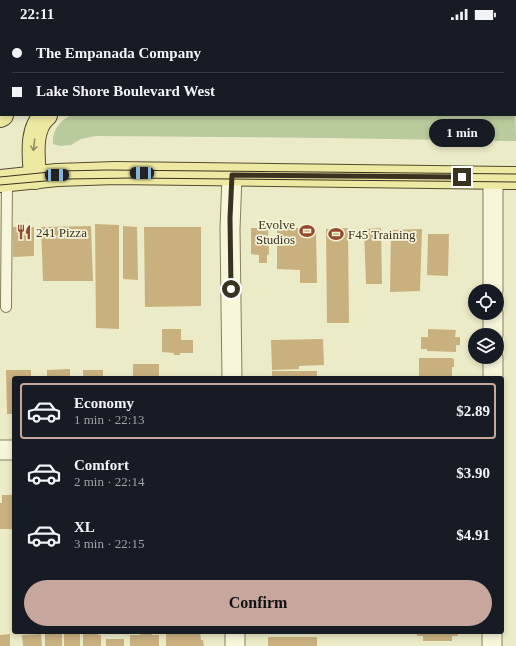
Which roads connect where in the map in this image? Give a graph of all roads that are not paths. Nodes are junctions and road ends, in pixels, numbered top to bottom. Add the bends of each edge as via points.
1 (45, 116) edge
2 (232, 175) junction
3 (35, 178) junction
4 (493, 178) junction
5 (516, 178) edge
6 (4, 181) edge
7 (493, 284) edge
8 (6, 307) dead end
9 (493, 364) edge
10 (232, 376) edge
11 (493, 376) edge
12 (0, 450) edge
13 (12, 450) edge
14 (235, 634) edge
15 (492, 634) edge
16 (235, 646) edge
17 (492, 646) edge

1 -> 3 main road via 37,130 33,149
2 - 3 main road via 115,174
2 - 4 main road
2 - 10 street
3 - 6 main road
4 - 5 main road
4 - 7 street
6 - 8 lane
9 - 11 street
12 - 13 street
14 - 16 street
15 - 17 street

